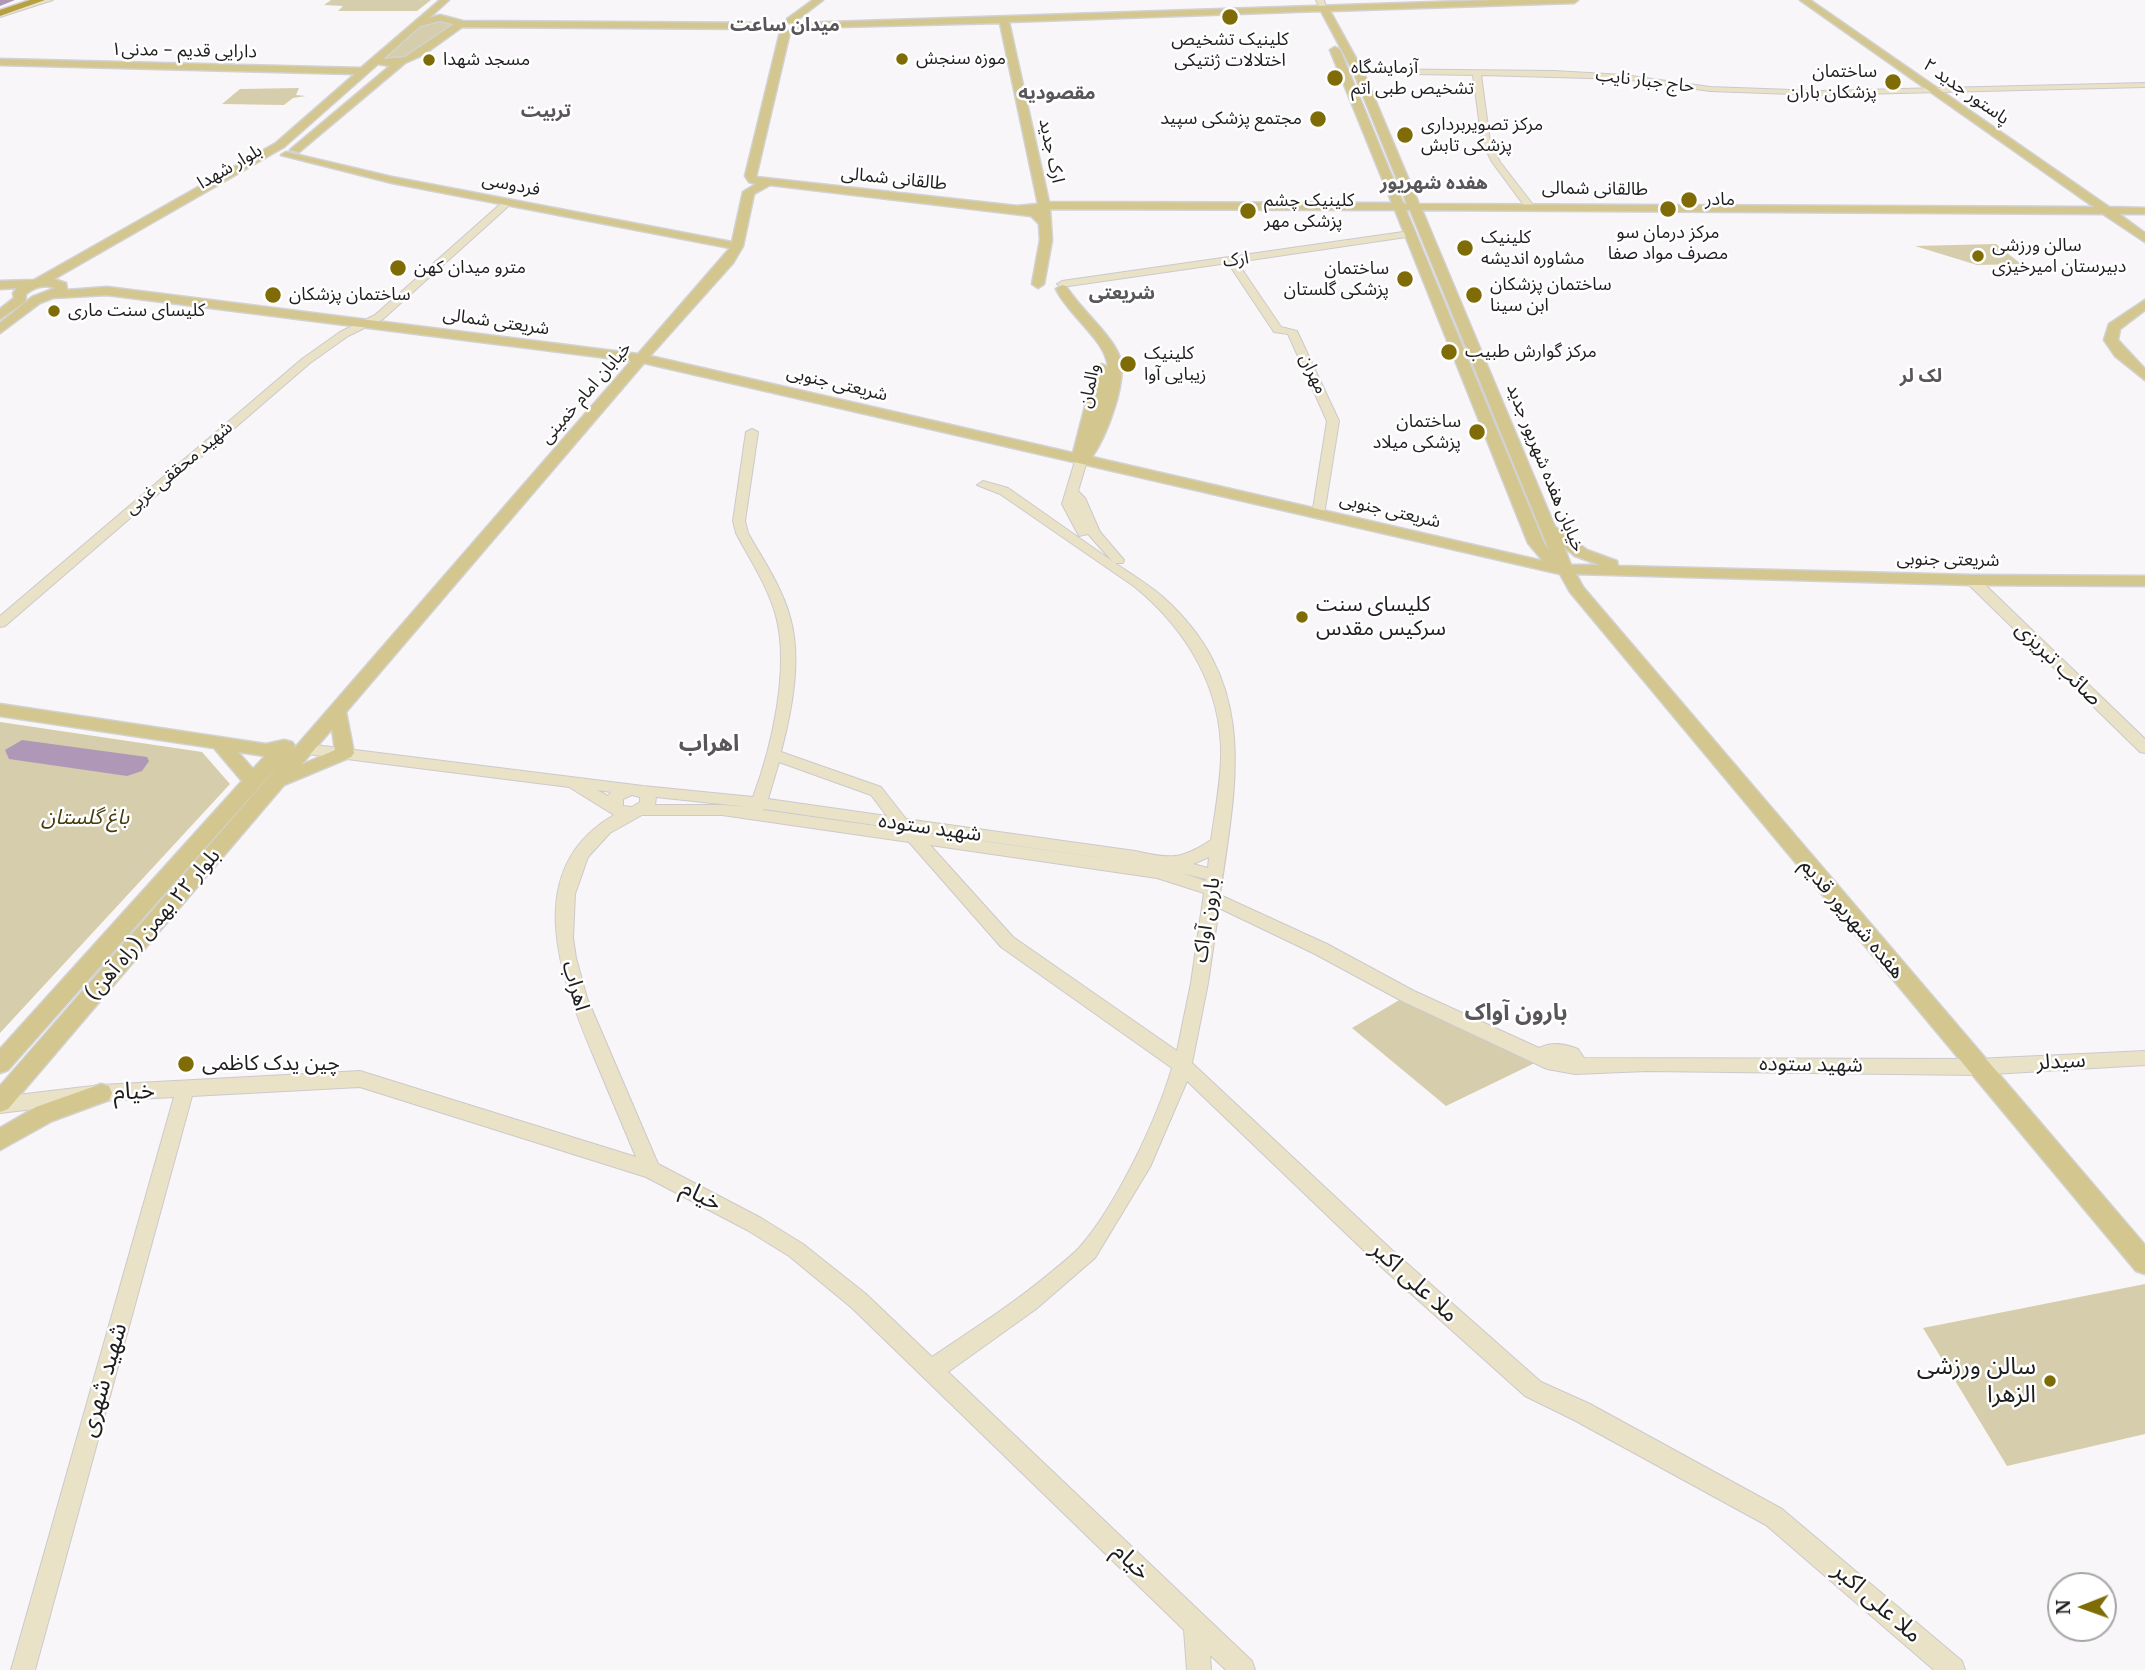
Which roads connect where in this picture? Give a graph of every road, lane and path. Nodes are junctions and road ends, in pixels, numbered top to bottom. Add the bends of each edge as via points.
1 (31, 0) edge
2 (40, 0) edge
3 (49, 0) edge
4 (445, 0) edge
5 (456, 0) edge
6 (819, 0) edge
7 (1574, 0) edge
8 (1804, 0) edge
9 (1523, 1) edge
10 (1555, 1) edge
11 (1321, 7) edge
12 (0, 12) edge
13 (431, 12) junction
14 (446, 12) junction
15 (782, 21) junction
16 (1000, 21) junction
17 (457, 22) junction
18 (417, 24) junction
19 (870, 24) junction
20 (765, 26) junction
21 (800, 26) junction
22 (785, 34) junction
23 (1340, 47) junction
24 (376, 60) junction
25 (402, 61) junction
26 (0, 62) edge
27 (367, 71) junction
28 (1358, 71) junction
29 (1477, 72) junction
30 (2145, 85) edge
31 (1932, 89) junction
32 (286, 155) junction
33 (766, 183) junction
34 (1408, 189) junction
35 (1393, 191) junction
36 (932, 200) junction
37 (1043, 200) junction
38 (508, 202) junction
39 (1368, 206) junction
40 (1446, 206) junction
41 (1530, 206) junction
42 (1017, 209) junction
43 (1401, 211) junction
44 (1418, 211) junction
45 (2108, 211) junction
46 (2145, 211) edge
47 (1046, 224) junction
48 (167, 225) dead end
49 (1410, 234) junction
50 (2145, 238) edge
51 (733, 245) junction
52 (1041, 255) junction
53 (1231, 261) junction
54 (88, 269) junction
55 (36, 284) junction
56 (0, 285) edge
57 (1061, 285) junction
58 (1040, 288) junction
59 (59, 290) junction
60 (107, 291) junction
61 (0, 297) edge
62 (20, 298) junction
63 (2145, 304) edge
64 (0, 315) edge
65 (2145, 315) edge
66 (366, 323) junction
67 (0, 329) edge
68 (640, 358) junction
69 (2145, 369) edge
70 (2145, 376) edge
71 (1093, 427) junction
72 (752, 432) dead end
73 (1081, 461) junction
74 (983, 485) dead end
75 (1074, 494) junction
76 (1318, 514) junction
77 (1551, 529) junction
78 (1097, 554) junction
79 (1565, 569) junction
80 (1629, 569) junction
81 (1132, 577) junction
82 (1972, 580) junction
83 (2145, 581) edge
84 (0, 623) edge
85 (0, 698) edge
86 (0, 710) edge
87 (338, 713) junction
88 (219, 742) junction
89 (284, 746) junction
90 (2145, 748) edge
91 (307, 749) junction
92 (345, 752) junction
93 (773, 755) junction
94 (252, 781) junction
95 (564, 781) junction
96 (278, 783) junction
97 (638, 790) junction
98 (628, 809) junction
99 (756, 809) junction
100 (902, 824) junction
101 (916, 839) junction
102 (1219, 843) junction
103 (1162, 865) junction
104 (1213, 888) junction
105 (9, 1048) edge
106 (2145, 1058) edge
107 (0, 1064) edge
108 (1182, 1065) junction
109 (1976, 1067) junction
110 (185, 1089) junction
111 (102, 1093) junction
112 (3, 1096) edge
113 (0, 1140) edge
114 (651, 1170) junction
115 (2145, 1263) edge
116 (932, 1370) junction
117 (1196, 1625) junction
118 (23, 1670) edge
119 (1199, 1670) edge
120 (1243, 1670) edge
121 (1953, 1670) edge

1 - 12 highway
2 - 12 highway
3 - 12 street
4 - 13 main road, بلوار شهدا
5 - 14 main road
6 - 15 main road
7 - 10 main road
8 - 31 main road, پاستور جدید ۲
9 - 10 main road
9 - 11 main road
10 - 11 main road
11 - 16 main road
11 - 23 main road, خیابان هفده شهریور جدید
13 - 14 main road
13 - 18 main road, بلوار شهدا
14 - 17 main road
15 - 20 main road
15 - 21 main road
16 - 19 main road
16 - 37 main road, ارک جدید
17 - 18 main road via 431,19
17 - 20 main road
17 - 25 main road, بلوار شهدا
18 - 24 main road, بلوار شهدا
19 - 21 main road
19 - 22 main road
20 - 22 main road
21 - 22 main road
22 - 33 main road via 750,176
23 - 28 main road, خیابان هفده شهریور جدید
23 - 35 main road, خیابان هفده شهریور جدید
24 - 25 main road via 388,64
24 - 27 main road, بلوار شهدا
25 - 32 main road, بلوار شهدا
26 - 27 main road, دارایی قدیم - مدنی۱
27 - 54 main road, بلوار شهدا via 280,145
28 - 29 street, حاج جبار نایب
28 - 34 main road, خیابان هفده شهریور جدید
29 - 31 street, حاج جبار نایب via 1624,76 1727,90
29 - 41 street via 1490,152
30 - 31 street, حاج جبار نایب
31 - 45 main road, پاستور جدید ۲
32 - 38 main road, فردوسی
32 - 48 main road, بلوار شهدا
33 - 36 main road, طالقانی شمالی
33 - 51 main road, خیابان امام خمینی via 749,192
34 - 40 main road
34 - 44 main road, خیابان هفده شهریور جدید
35 - 39 main road
35 - 43 main road, خیابان هفده شهریور جدید
36 - 37 main road
36 - 42 main road, طالقانی شمالی
37 - 39 main road
37 - 42 main road
37 - 47 main road, ارک جدید
38 - 51 main road, فردوسی
38 - 66 street, شهید محققی غربی via 379,317
39 - 43 main road
40 - 41 main road, طالقانی شمالی
40 - 44 main road
41 - 45 main road, طالقانی شمالی
42 - 47 main road via 1035,213
43 - 44 main road
43 - 49 main road, خیابان هفده شهریور جدید
44 - 77 main road, خیابان هفده شهریور جدید
45 - 46 main road, طالقانی شمالی
45 - 50 main road, پاستور جدید ۲
47 - 52 main road, ارک جدید
49 - 53 street, ارک
49 - 79 main road, خیابان هفده شهریور جدید via 1538,547
51 - 68 main road, خیابان امام خمینی via 729,260
52 - 57 main road, والمان
52 - 58 main road
53 - 57 street, ارک
53 - 76 street, مهران via 1278,330 1292,331 1331,415
54 - 55 main road, بلوار شهدا
54 - 59 main road, بلوار شهدا
54 - 60 main road
55 - 56 main road
55 - 59 main road via 51,282
55 - 62 main road via 21,290
57 - 58 main road
57 - 71 main road, والمان via 1082,321 1115,360 1116,370
58 - 71 main road, والمان via 1089,341 1102,362
59 - 60 main road, شریعتی شمالی
59 - 67 main road via 36,300
60 - 66 main road, شریعتی شمالی
61 - 62 main road
62 - 64 main road
63 - 70 main road via 2114,327 2111,340
65 - 69 main road via 2128,332 2126,344
66 - 68 main road, شریعتی شمالی
66 - 84 street, شهید محققی غربی via 306,361
68 - 73 main road, شریعتی جنوبی
68 - 87 main road, خیابان امام خمینی
71 - 73 main road, والمان via 1089,454
72 - 93 street via 738,521 780,608 789,641
73 - 75 street, والمان
73 - 76 main road, شریعتی جنوبی
74 - 78 street, بارون آواک via 1004,491
75 - 78 street, والمان via 1069,498 1070,510
75 - 81 street via 1094,533
76 - 79 main road, شریعتی جنوبی
77 - 79 main road, خیابان هفده شهریور جدید
77 - 80 main road via 1581,553
78 - 81 street, بارون آواک
79 - 80 main road, شریعتی جنوبی
79 - 109 main road, هفده شهریور قدیم via 1639,667
80 - 82 main road, شریعتی جنوبی
81 - 102 street, بارون آواک via 1177,617 1194,640 1219,697 1229,761
82 - 83 main road, شریعتی جنوبی
82 - 90 street, صائب تبریزی
85 - 89 main road via 276,738
86 - 88 main road
87 - 91 main road, خیابان امام خمینی
87 - 92 main road
88 - 89 main road via 266,750
88 - 94 main road
89 - 91 main road
89 - 94 main road, بلوار ۲۲ بهمن (راه آهن)
91 - 92 street, شهید ستوده
91 - 96 main road, بلوار ۲۲ بهمن (راه آهن)
92 - 95 street, شهید ستوده
92 - 96 main road
93 - 99 street
93 - 100 street via 876,791
94 - 105 main road, بلوار ۲۲ بهمن (راه آهن)
95 - 97 street, شهید ستوده
95 - 98 street
96 - 112 main road, بلوار ۲۲ بهمن (راه آهن)
97 - 98 street via 649,800
97 - 98 street, اهراب via 616,796
97 - 99 street, شهید ستوده
98 - 99 street, شهید ستوده
98 - 114 street, اهراب via 584,847 571,877 563,924 568,971 586,1024
99 - 100 street, شهید ستوده
99 - 101 street, شهید ستوده
100 - 103 street, شهید ستوده
101 - 103 street, شهید ستوده
101 - 108 street, ملا علی اکبر via 1007,942
102 - 103 street via 1196,858
102 - 104 street, بارون آواک
103 - 104 street, شهید ستوده
104 - 108 street, بارون آواک
104 - 109 street, شهید ستوده via 1408,996 1547,1054 1647,1064
105 - 107 main road, بلوار ۲۲ بهمن (راه آهن)
106 - 109 street, سیدلر
108 - 116 street, بارون آواک via 1147,1154 1087,1254 1032,1301
108 - 121 street, ملا علی اکبر via 1533,1389 1774,1517
109 - 115 main road, هفده شهریور قدیم
110 - 111 street, خیام
110 - 114 street, خیام via 360,1079
110 - 118 street, شهید شهری
111 - 112 street, خیام
111 - 113 main road via 44,1114
114 - 116 street, خیام via 796,1250
116 - 117 street, خیام
117 - 119 street
117 - 120 street, خیام

